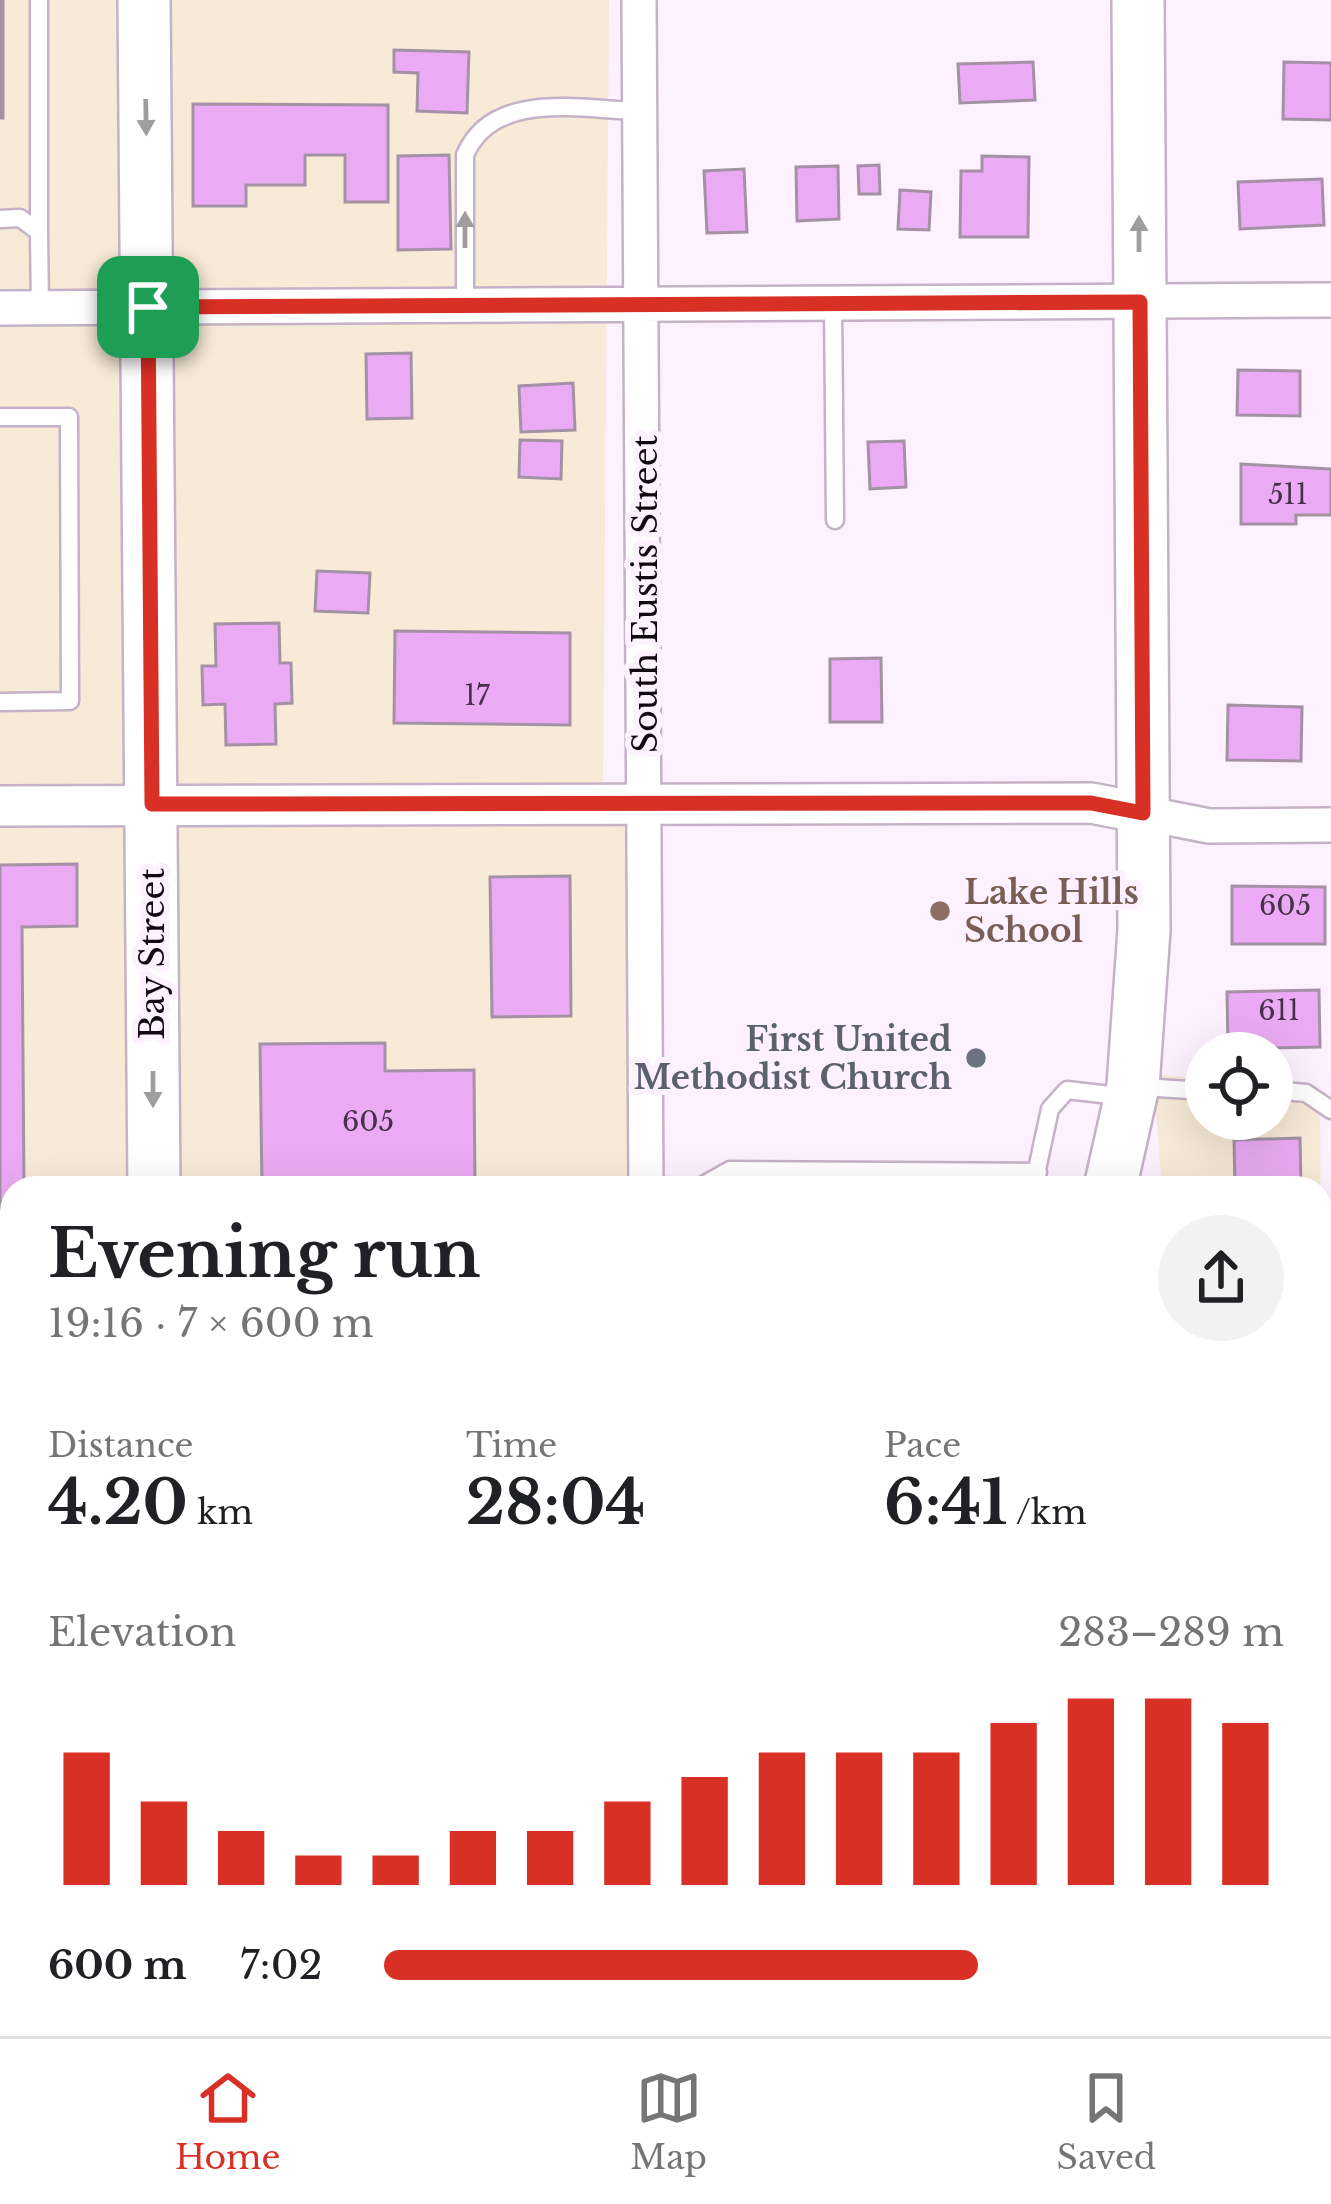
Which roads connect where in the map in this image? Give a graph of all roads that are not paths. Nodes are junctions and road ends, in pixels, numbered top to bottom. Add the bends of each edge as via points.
1 (39, 0) edge
2 (144, 0) edge
3 (639, 0) edge
4 (1138, 0) edge
5 (640, 110) junction
6 (0, 218) edge
7 (39, 232) junction
8 (1331, 300) edge
9 (1140, 302) junction
10 (643, 304) junction
11 (832, 304) junction
12 (465, 305) junction
13 (148, 307) junction
14 (0, 308) edge
15 (40, 308) junction
16 (0, 417) edge
17 (835, 520) dead end
18 (0, 702) edge
19 (646, 803) junction
20 (152, 804) junction
21 (0, 806) edge
22 (1143, 813) junction
23 (1331, 825) edge
24 (1185, 1091) edge
25 (1132, 1092) junction
26 (1293, 1092) edge
27 (1331, 1110) edge
28 (154, 1176) edge
29 (646, 1176) edge
30 (719, 1176) edge
31 (914, 1176) edge
32 (1037, 1176) edge
33 (1113, 1176) edge

1 - 7 lane
2 -> 13 main road, Bay Street
3 - 5 street, South Eustis Street
9 -> 4 main road
5 - 10 street, South Eustis Street
12 -> 5 lane via 465,154 476,136 515,110
6 - 7 lane via 20,218
7 - 15 lane
8 - 9 street
9 - 11 street
9 - 22 main road
10 - 11 street
10 - 12 street
10 - 19 street, South Eustis Street
11 - 17 lane
12 - 13 street
13 - 15 street
13 - 20 main road, Bay Street
14 - 15 street
16 - 18 lane via 69,417 70,678 70,701
19 - 20 street
19 - 22 street via 1091,803
19 - 29 street, South Eustis Street
20 - 21 street
20 -> 28 main road, Bay Street
22 - 23 street via 1209,826
22 - 25 main road via 1142,992
24 - 25 lane
25 - 32 lane via 1066,1090 1050,1109
25 - 33 main road
26 - 27 lane
30 - 31 lane

